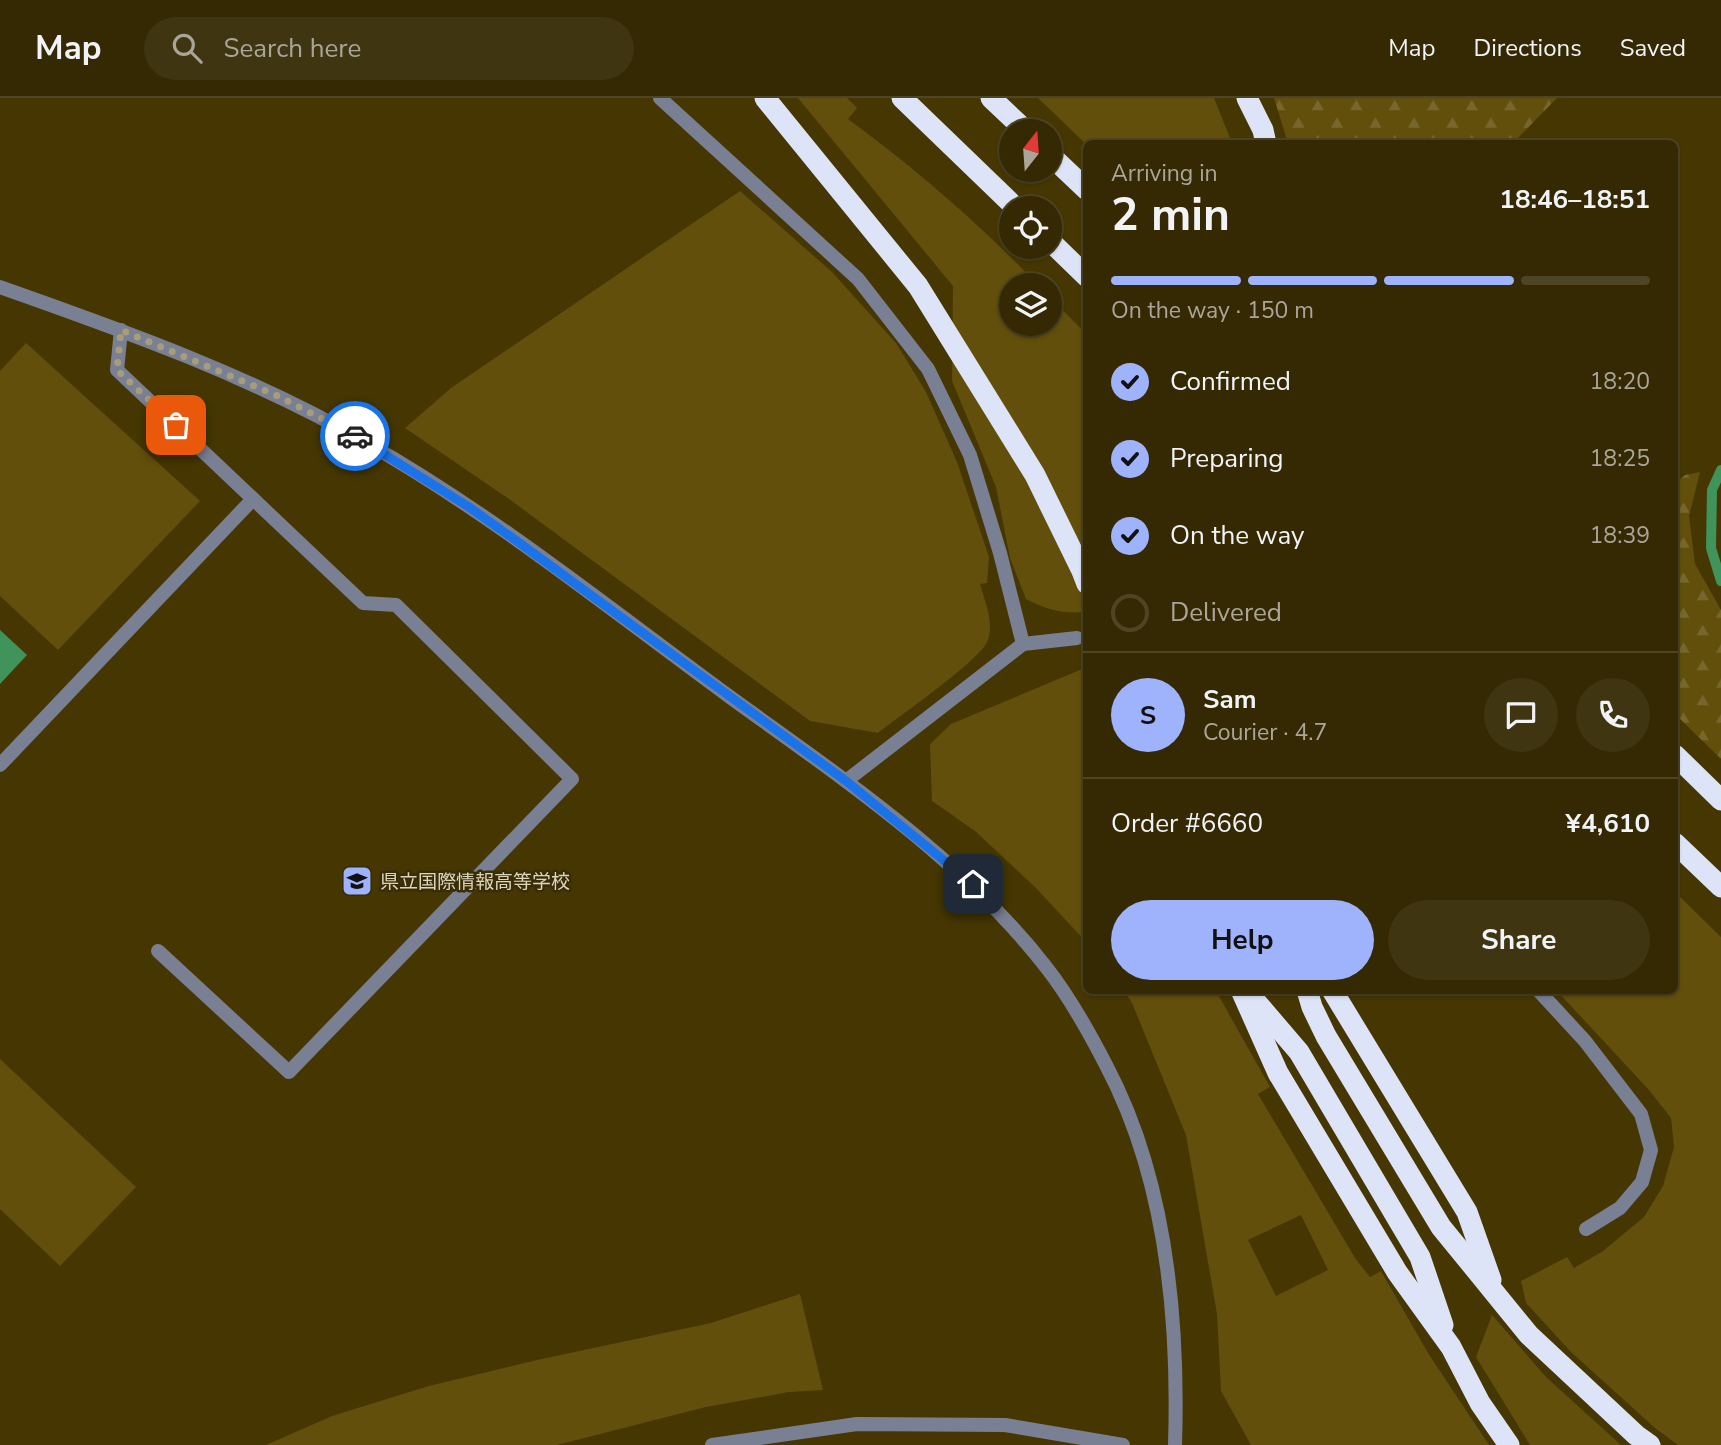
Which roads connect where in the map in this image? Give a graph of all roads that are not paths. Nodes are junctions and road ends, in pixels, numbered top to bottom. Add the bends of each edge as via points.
1 (660, 98) edge
2 (765, 98) edge
3 (902, 98) edge
4 (991, 98) edge
5 (1247, 98) edge
6 (1013, 119) edge
7 (1265, 140) edge
8 (1062, 166) edge
9 (1083, 186) edge
10 (1004, 196) edge
11 (1062, 253) edge
12 (1083, 273) edge
13 (0, 287) edge
14 (121, 330) junction
15 (253, 499) junction
16 (1083, 571) edge
17 (1077, 638) dead end
18 (1023, 644) junction
19 (1678, 758) edge
20 (0, 765) edge
21 (846, 781) junction
22 (1721, 800) edge
23 (1678, 846) edge
24 (1721, 887) edge
25 (158, 951) dead end
26 (1243, 994) edge
27 (1249, 994) edge
28 (1308, 994) edge
29 (1334, 994) edge
30 (1542, 994) edge
31 (1586, 1229) dead end
32 (1497, 1295) junction
33 (1451, 1347) junction
34 (712, 1445) edge
35 (1123, 1445) edge
36 (1175, 1445) edge
37 (1508, 1445) edge
38 (1650, 1445) edge

1 - 18 street via 858,279 928,369 970,455
2 - 16 highway via 918,286 1035,475
3 - 10 highway
4 - 6 highway
5 - 7 highway
8 - 9 highway
11 - 12 highway
13 - 14 street
14 - 15 street via 117,370
14 - 21 street via 278,396 368,443 469,507
15 - 20 street
15 - 25 street via 363,603 396,605 572,779 289,1072
17 - 18 street
18 - 21 street
19 - 22 highway
21 - 36 street via 973,884 1048,968 1107,1066 1146,1164 1163,1237 1177,1406
23 - 24 highway
26 - 33 highway via 1278,1073 1397,1272
27 - 33 highway via 1299,1052 1420,1257
28 - 32 highway via 1326,1036 1441,1227
29 - 32 highway via 1467,1212
30 - 31 street via 1641,1114 1651,1150 1642,1182 1620,1208
32 - 38 highway via 1529,1335
33 - 37 highway
34 - 35 street via 857,1424 1005,1425

